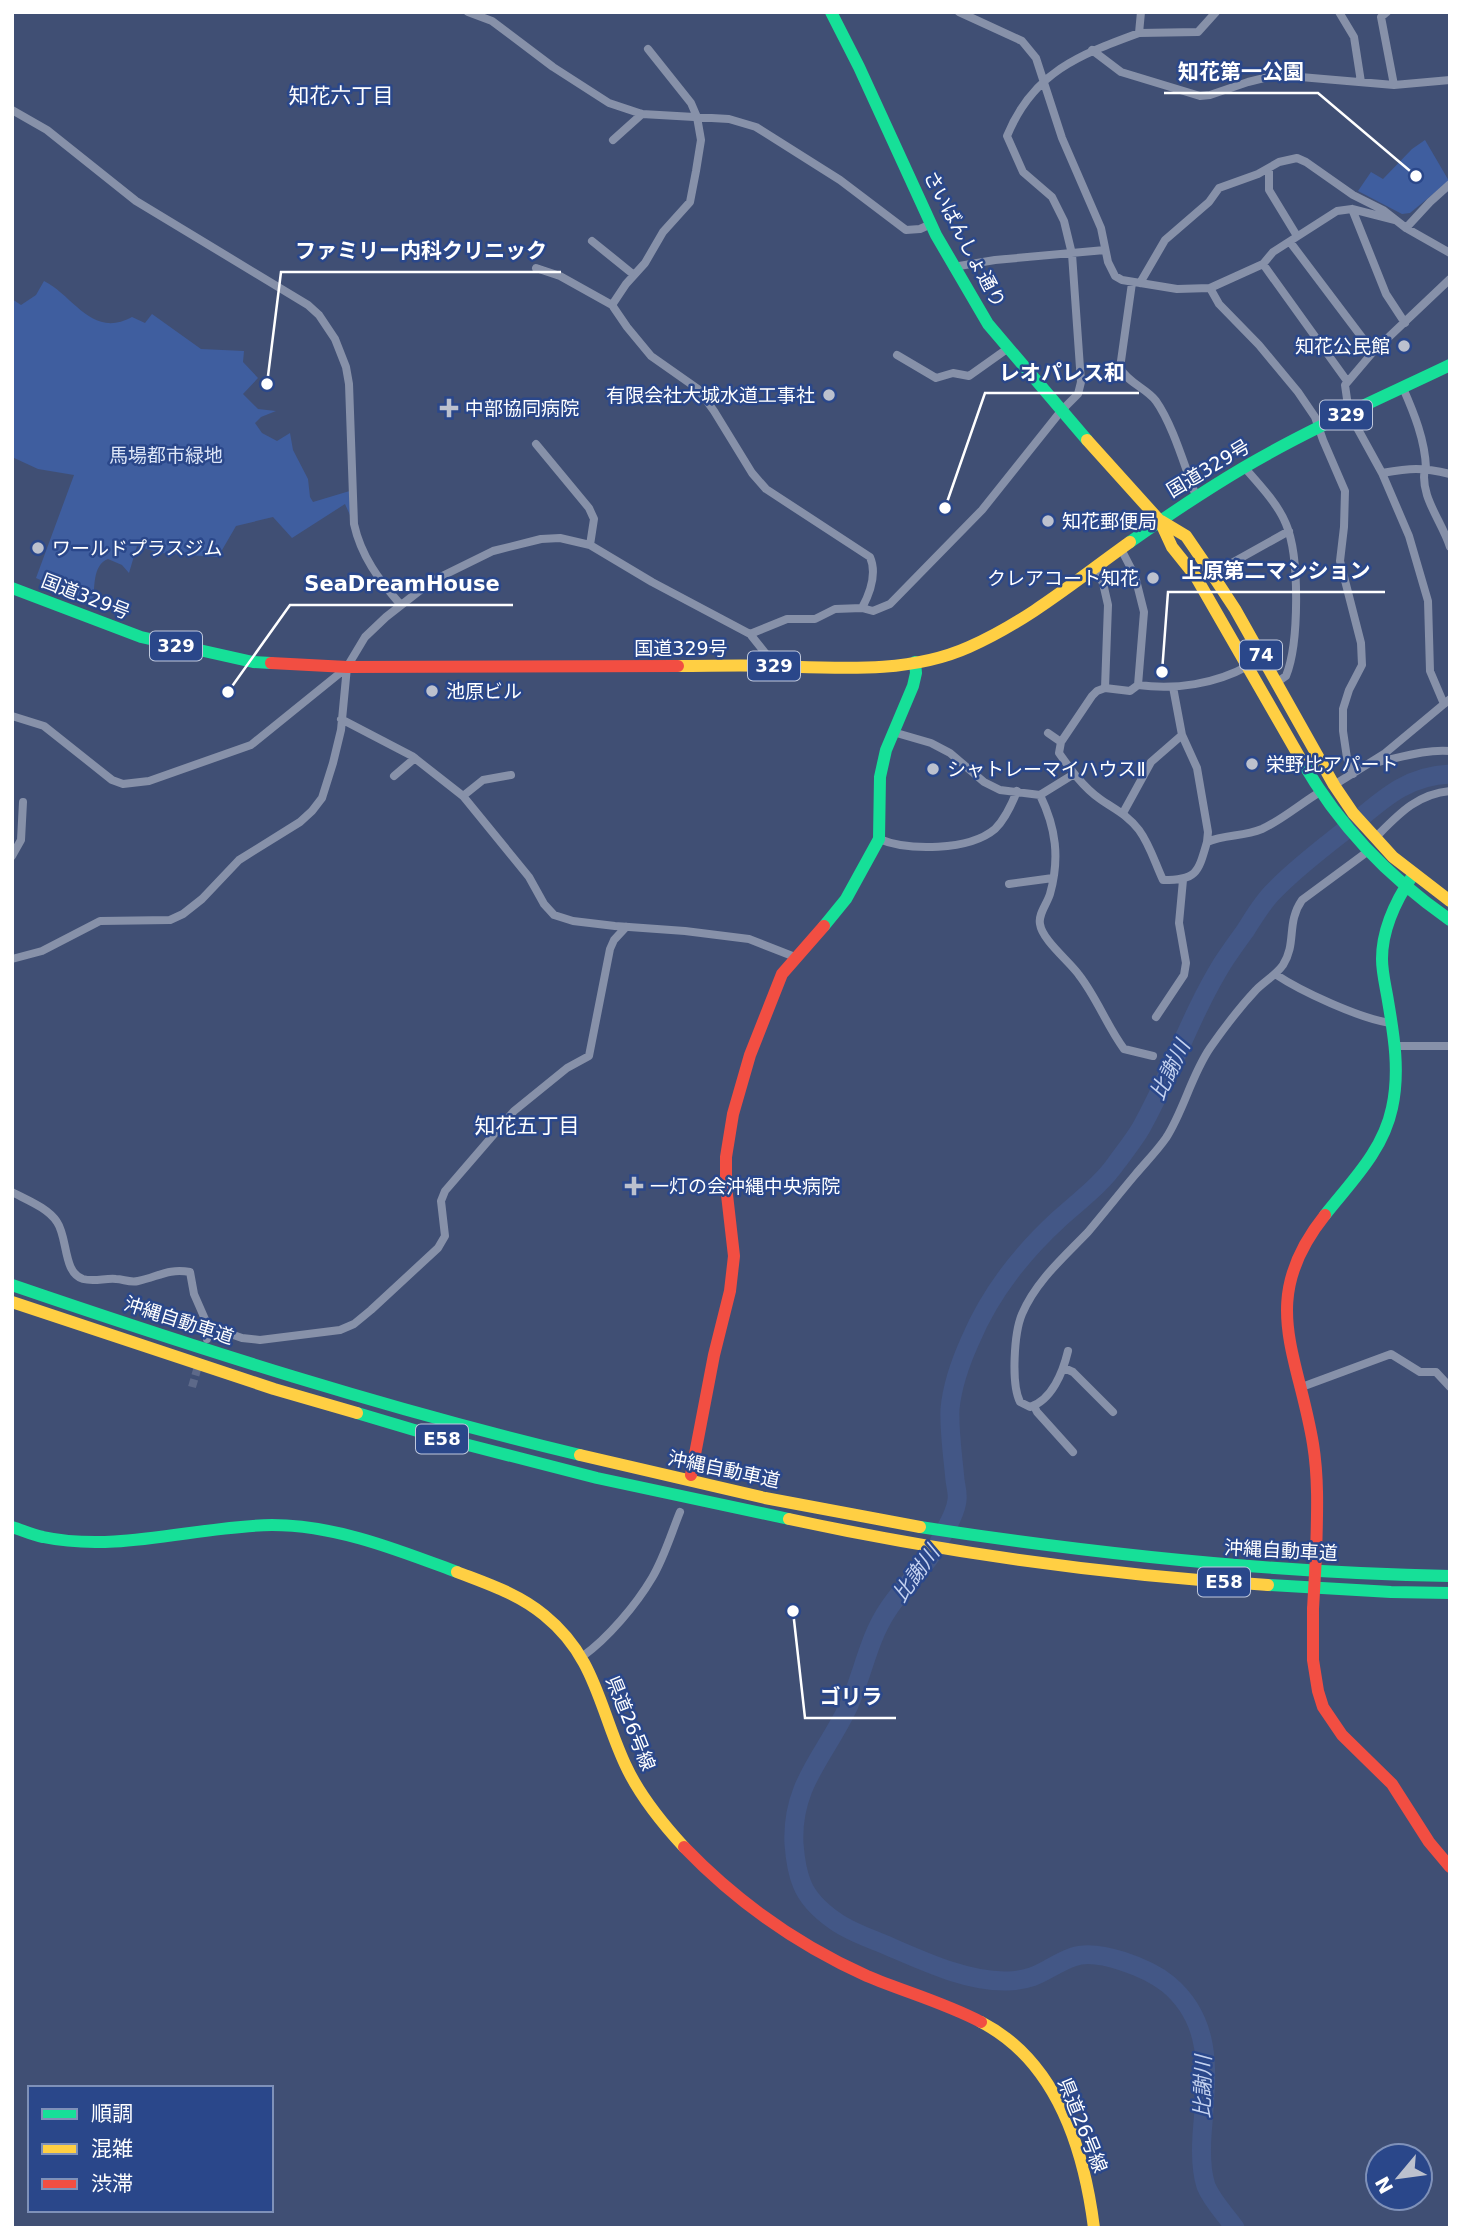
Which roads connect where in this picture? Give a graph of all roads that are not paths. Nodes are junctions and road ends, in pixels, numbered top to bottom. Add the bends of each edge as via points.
1 (467, 12) edge
2 (831, 12) edge
3 (959, 12) edge
4 (1141, 12) edge
5 (1216, 12) edge
6 (1339, 12) edge
7 (1387, 12) edge
8 (1139, 33) junction
9 (648, 49) dead end
10 (1092, 50) junction
11 (1450, 80) edge
12 (1043, 81) junction
13 (1361, 82) junction
14 (1394, 85) junction
15 (12, 110) edge
16 (642, 114) junction
17 (697, 117) junction
18 (613, 140) dead end
19 (1269, 168) junction
20 (1450, 184) edge
21 (1352, 209) junction
22 (1395, 220) junction
23 (931, 224) junction
24 (1406, 228) junction
25 (1293, 239) junction
26 (592, 242) dead end
27 (1105, 250) junction
28 (1450, 253) edge
29 (1072, 254) junction
30 (1263, 264) junction
31 (953, 267) junction
32 (536, 268) dead end
33 (634, 275) junction
34 (1450, 279) edge
35 (1136, 283) junction
36 (1210, 288) junction
37 (611, 305) junction
38 (1405, 323) junction
39 (1007, 349) junction
40 (1373, 352) junction
41 (897, 355) dead end
42 (1450, 366) edge
43 (1347, 381) junction
44 (1403, 388) junction
45 (1061, 411) junction
46 (1349, 413) junction
47 (1319, 429) junction
48 (536, 444) dead end
49 (1244, 467) junction
50 (1426, 468) junction
51 (1382, 473) junction
52 (1450, 474) edge
53 (1196, 496) junction
54 (1160, 521) junction
55 (1289, 531) junction
56 (590, 545) junction
57 (1450, 547) edge
58 (1121, 549) junction
59 (1095, 569) junction
60 (1212, 574) junction
61 (12, 589) edge
62 (400, 604) junction
63 (862, 608) junction
64 (750, 634) junction
65 (915, 662) junction
66 (772, 666) junction
67 (1248, 666) junction
68 (347, 667) junction
69 (1276, 683) junction
70 (1138, 685) junction
71 (1173, 687) junction
72 (1105, 688) junction
73 (1447, 701) edge
74 (12, 716) edge
75 (341, 719) junction
76 (893, 732) junction
77 (1048, 733) dead end
78 (1182, 735) junction
79 (1061, 742) junction
80 (1450, 751) edge
81 (415, 758) junction
82 (1371, 763) junction
83 (1074, 774) junction
84 (1353, 774) junction
85 (511, 775) dead end
86 (394, 776) dead end
87 (1334, 785) junction
88 (1017, 791) junction
89 (1450, 791) edge
90 (1320, 792) junction
91 (1040, 795) junction
92 (463, 796) junction
93 (23, 802) dead end
94 (1123, 813) junction
95 (1374, 837) junction
96 (878, 839) junction
97 (1207, 842) junction
98 (1364, 849) junction
99 (12, 856) edge
100 (1413, 874) junction
101 (1053, 878) junction
102 (1183, 880) junction
103 (1009, 884) dead end
104 (1404, 887) junction
105 (1450, 901) edge
106 (1450, 920) edge
107 (626, 927) junction
108 (794, 957) junction
109 (12, 959) edge
110 (1275, 974) junction
111 (1156, 1017) dead end
112 (1390, 1023) junction
113 (1395, 1046) junction
114 (1450, 1046) edge
115 (1153, 1056) dead end
116 (12, 1192) edge
117 (12, 1285) edge
118 (12, 1302) edge
119 (208, 1326) junction
120 (207, 1339) dead end
121 (1068, 1351) dead end
122 (1064, 1368) junction
123 (1450, 1387) edge
124 (1299, 1388) junction
125 (1034, 1406) junction
126 (1113, 1412) dead end
127 (1073, 1452) dead end
128 (691, 1475) dead end
129 (680, 1512) dead end
130 (12, 1527) edge
131 (1450, 1576) edge
132 (1450, 1593) edge
133 (583, 1656) junction
134 (1450, 1867) edge
135 (1094, 2228) edge

1 - 16 street via 492,20 609,103
2 - 23 main road, さいばんしょ通り
3 - 12 street via 1022,41 1036,58
4 - 8 street
5 - 8 street via 1198,32
6 - 13 street via 1354,37
7 - 14 street via 1381,17
8 - 10 street
9 - 17 street
10 - 12 street
10 - 13 street via 1121,72 1200,96 1277,75
11 - 14 street
12 - 27 street via 1101,228
12 - 29 street via 1013,120 1007,136 1023,172 1052,197 1064,220
13 - 14 street
15 - 62 street via 47,130 127,195 318,315 335,339 349,384 356,536 373,569
16 - 17 street
16 - 18 street
17 - 23 street via 756,127 840,180 906,230
17 - 33 street via 701,140 690,202
19 - 22 street via 1288,159 1307,162
19 - 25 street via 1269,190
19 - 35 street via 1219,188 1166,240
20 - 24 street
21 - 22 street
21 - 25 street via 1330,214
21 - 38 street via 1386,294
22 - 24 street
23 - 31 main road, さいばんしょ通り
24 - 28 street
25 - 30 street
25 - 40 street
26 - 33 street
27 - 29 street
27 - 35 street via 1115,276
29 - 31 street
29 - 45 street via 1082,382 1078,394
30 - 36 street
30 - 43 street
31 - 39 main road, さいばんしょ通り
32 - 37 street
33 - 37 street
34 - 38 street
35 - 36 street
35 - 53 street via 1120,368 1155,400
36 - 47 street via 1298,392
37 - 63 street via 651,356 698,389 766,489 870,557 873,569
38 - 40 street
39 - 41 street via 969,376 936,377
39 - 45 main road, さいばんしょ通り
40 - 43 street
42 - 44 main road, 国道329号 / 329
43 - 46 street
44 - 46 main road, 国道329号 / 329
44 - 50 street via 1426,455
45 - 54 main road, さいばんしょ通り
45 - 63 street via 982,510 902,593 881,609
46 - 47 main road, 国道329号 / 329
46 - 51 street
47 - 49 main road, 国道329号 / 329
47 - 84 street via 1345,491 1340,562 1361,643 1362,665 1343,709
48 - 56 street via 589,508 594,519
49 - 53 main road, 国道329号 / 329
49 - 55 street
50 - 51 street
50 - 52 street
50 - 57 street via 1427,496
51 - 73 street via 1409,536 1428,601 1430,671
53 - 54 main road, 国道329号 / 329
54 - 58 main road, 国道329号 / 329
54 - 60 main road, 74 via 1186,536
54 - 67 main road, 74
55 - 60 street
55 - 69 street via 1294,547 1295,643 1286,676
56 - 62 street via 541,539 493,551 432,581
56 - 64 street
58 - 59 main road, 国道329号 / 329
58 - 70 street via 1135,576 1144,612
59 - 65 main road, 国道329号 / 329 via 990,638
59 - 72 street via 1108,605
60 - 69 main road, 74
61 - 68 main road, 国道329号 / 329 via 163,643 253,662
62 - 68 street via 365,637
63 - 64 street via 787,620
64 - 66 street
65 - 66 main road, 国道329号 / 329 via 854,669
65 - 76 main road via 914,686
66 - 68 main road, 国道329号 / 329
67 - 71 street via 1230,676
67 - 90 main road, 74
68 - 74 street via 251,746 149,781 123,784 112,779 44,726
68 - 75 street
69 - 87 main road, 74
70 - 71 street
70 - 72 street via 1130,691
71 - 78 street
72 - 79 street via 1092,696
73 - 82 street
75 - 81 street
75 - 109 street via 333,763 313,811 239,860 183,914 170,920 100,922 42,951
76 - 88 street via 950,753 1000,790
76 - 96 main road via 880,777
77 - 79 street
78 - 94 street via 1151,762
78 - 97 street via 1197,768
79 - 83 street via 1059,753
80 - 82 street
81 - 86 street
81 - 92 street
82 - 84 street
83 - 91 street
83 - 94 street
84 - 87 street
85 - 92 street via 483,780
87 - 95 main road, 74
88 - 91 street
88 - 96 street via 994,830 963,844 924,847
89 - 95 street via 1414,802
90 - 97 street via 1263,828
90 - 98 main road, 74
91 - 101 street via 1055,835
92 - 107 street via 554,915
93 - 99 street via 21,840
94 - 102 street via 1147,842 1163,880
95 - 100 main road, 74
96 - 108 main road via 846,899
97 - 102 street via 1195,874
98 - 104 main road, 74
98 - 110 street via 1302,900 1295,910 1288,955
100 - 104 main road
100 - 105 main road, 74
101 - 103 street
101 - 115 street via 1040,917 1043,933 1079,975 1124,1049
102 - 111 street via 1179,923 1185,975
104 - 106 main road, 74
104 - 112 main road via 1382,946
107 - 108 street via 748,939
107 - 119 street via 610,949 589,1056 514,1111 445,1191 441,1200 445,1236 438,1248 371,1310 340,1330 260,1340
108 - 128 main road via 782,974 750,1055 729,1135 726,1186 734,1256 730,1292
110 - 112 street via 1314,995
110 - 125 street via 1257,989 1212,1045 1165,1140 1053,1266 1023,1312 1016,1330 1016,1388 1020,1402
112 - 113 main road
113 - 114 street
113 - 124 main road via 1397,1071 1387,1128 1360,1173 1315,1225 1293,1268 1287,1324
116 - 119 street via 52,1216 63,1234 74,1274 80,1278 130,1282 170,1270 190,1272
117 - 131 main road, 沖縄自動車道 / E58 via 279,1374 446,1423 600,1463 880,1521 1226,1567
118 - 132 main road, 沖縄自動車道 / E58 via 274,1389 441,1438 597,1479 882,1539 1224,1582
119 - 120 street
121 - 122 street
122 - 125 street
122 - 126 street
123 - 124 street via 1436,1372 1420,1372 1391,1354
124 - 134 main road, bridge via 1316,1461 1311,1656 1319,1699 1342,1735 1402,1797
125 - 127 street
129 - 133 street via 652,1579
130 - 133 main road, 県道26号線 via 53,1540 85,1542 253,1526 316,1528 371,1542 513,1595 549,1618
133 - 135 main road, 県道26号線 via 637,1788 674,1835 727,1888 817,1949 880,1981 962,2012 1022,2050 1043,2077 1065,2121 1084,2174

